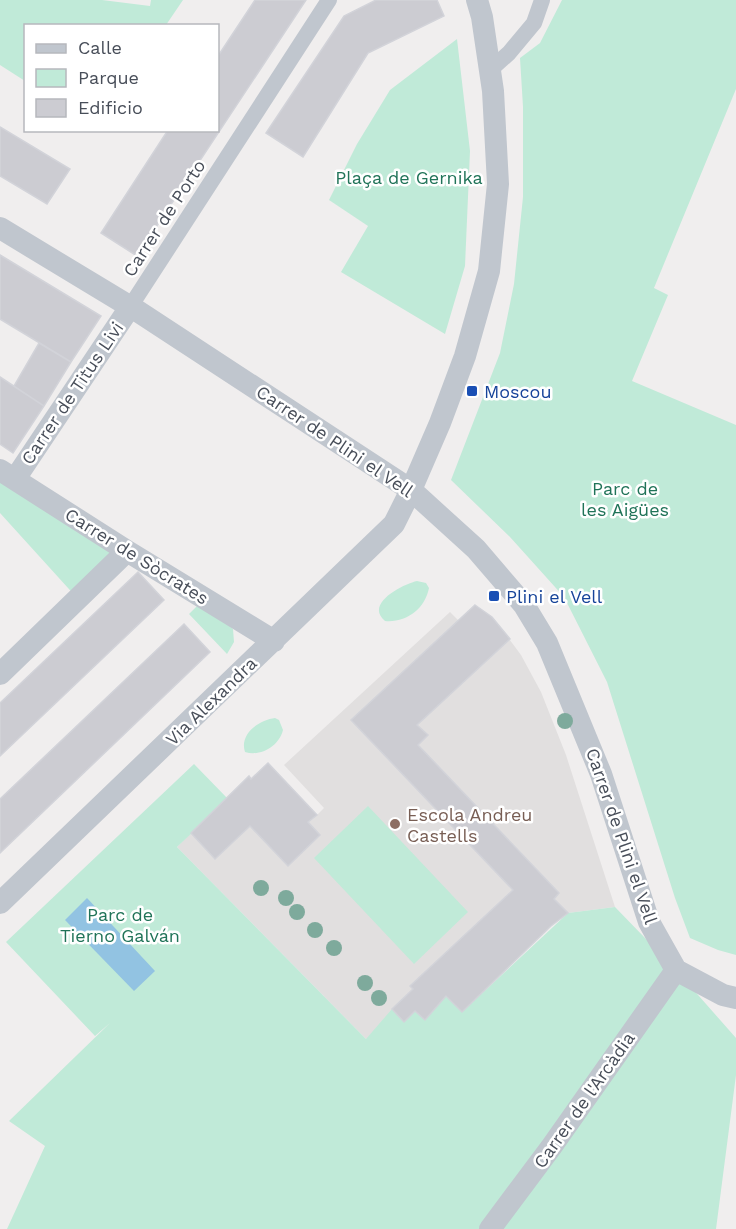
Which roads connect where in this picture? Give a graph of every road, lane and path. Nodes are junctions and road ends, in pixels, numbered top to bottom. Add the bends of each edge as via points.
1 (329, 0) edge
2 (477, 0) edge
3 (542, 0) edge
4 (490, 70) junction
5 (0, 228) edge
6 (130, 307) junction
7 (8, 475) edge
8 (411, 490) junction
9 (127, 551) junction
10 (274, 641) junction
11 (0, 674) edge
12 (0, 903) edge
13 (676, 970) junction
14 (736, 998) edge
15 (490, 1229) edge

1 - 6 street, Carrer de Porto
2 - 4 street, Via Alexandra
3 - 4 street via 534,23
4 - 8 street, Via Alexandra via 498,184 489,272 465,356
5 - 6 street, Carrer de Plini el Vell
6 - 7 street, Carrer de Titus Livi
6 - 8 street, Carrer de Plini el Vell
7 - 9 street, Carrer de Sòcrates
8 - 10 street, Via Alexandra via 394,524
8 - 13 street, Carrer de Plini el Vell via 476,549 524,605 547,643 601,774 649,922
9 - 10 street, Carrer de Sòcrates
9 - 11 street
10 - 12 street, Via Alexandra
13 - 14 street
13 - 15 street, Carrer de l'Arcàdia

